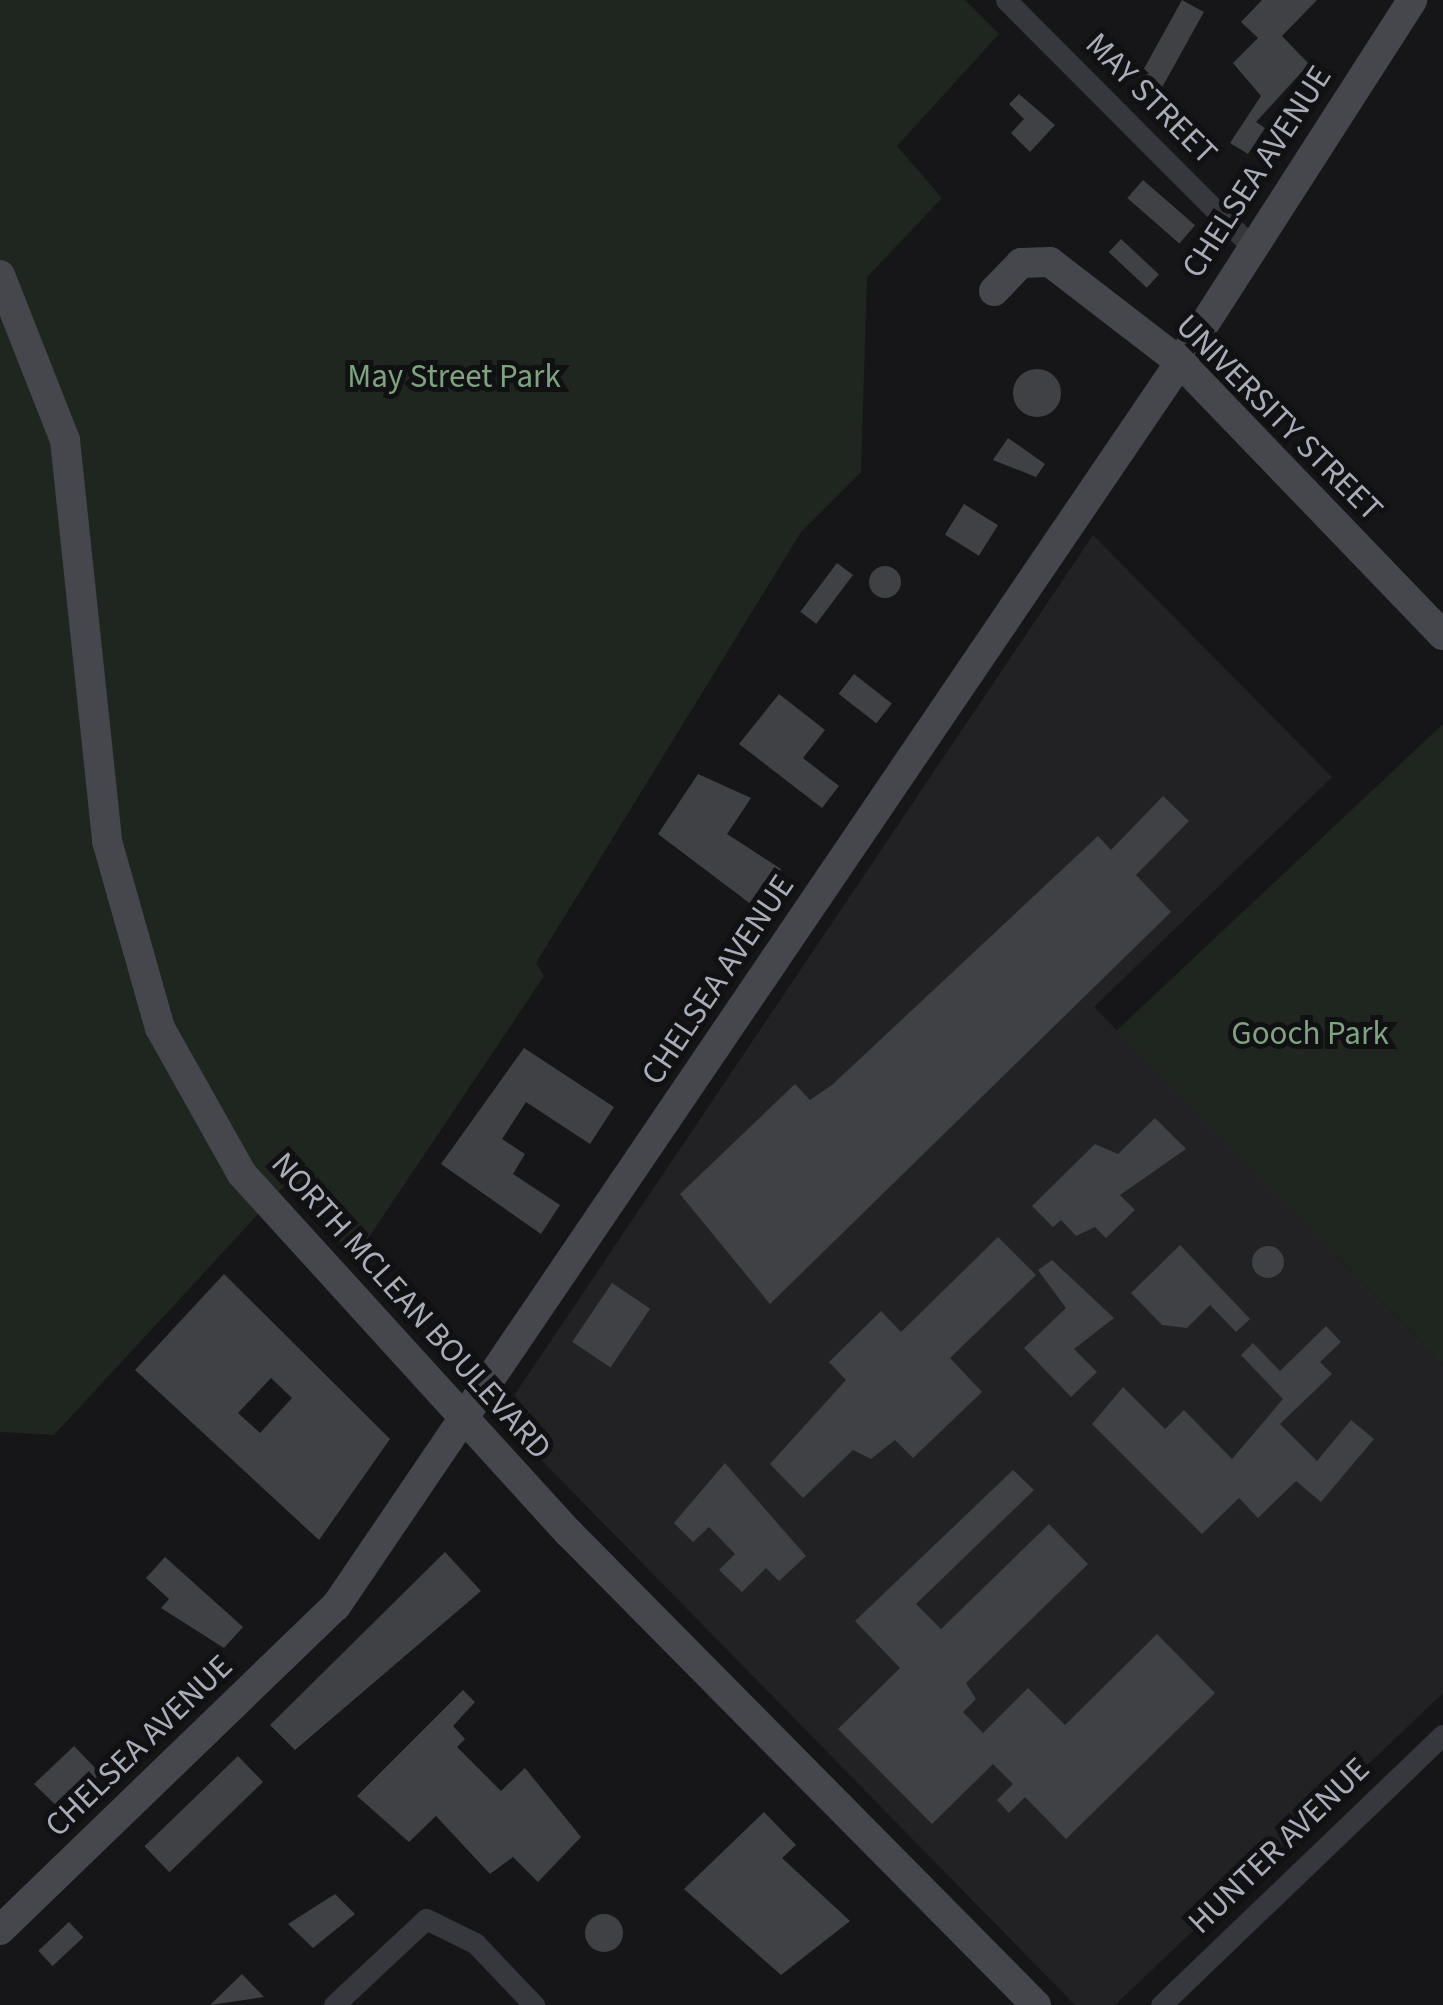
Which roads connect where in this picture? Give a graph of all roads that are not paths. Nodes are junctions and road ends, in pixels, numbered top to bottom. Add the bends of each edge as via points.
1 (1006, 0) edge
2 (1412, 0) edge
3 (1250, 245) junction
4 (0, 275) edge
5 (994, 291) dead end
6 (1180, 362) junction
7 (1443, 635) edge
8 (465, 1422) junction
9 (1443, 1735) edge
10 (0, 1930) edge
11 (334, 2005) edge
12 (534, 2005) edge
13 (1036, 2005) edge
14 (1160, 2005) edge

1 - 3 street, MAY STREET
2 - 3 main road, CHELSEA AVENUE
3 - 6 main road, CHELSEA AVENUE
4 - 8 main road, NORTH MCLEAN BOULEVARD via 65,440 107,841 160,1028 242,1174
5 - 6 main road, UNIVERSITY STREET via 1021,263 1050,262
6 - 7 main road, UNIVERSITY STREET
6 - 8 main road, CHELSEA AVENUE
8 - 10 main road, CHELSEA AVENUE via 336,1606
8 - 13 main road, NORTH MCLEAN BOULEVARD
9 - 14 street, HUNTER AVENUE
11 - 12 street via 425,1919 453,1926

